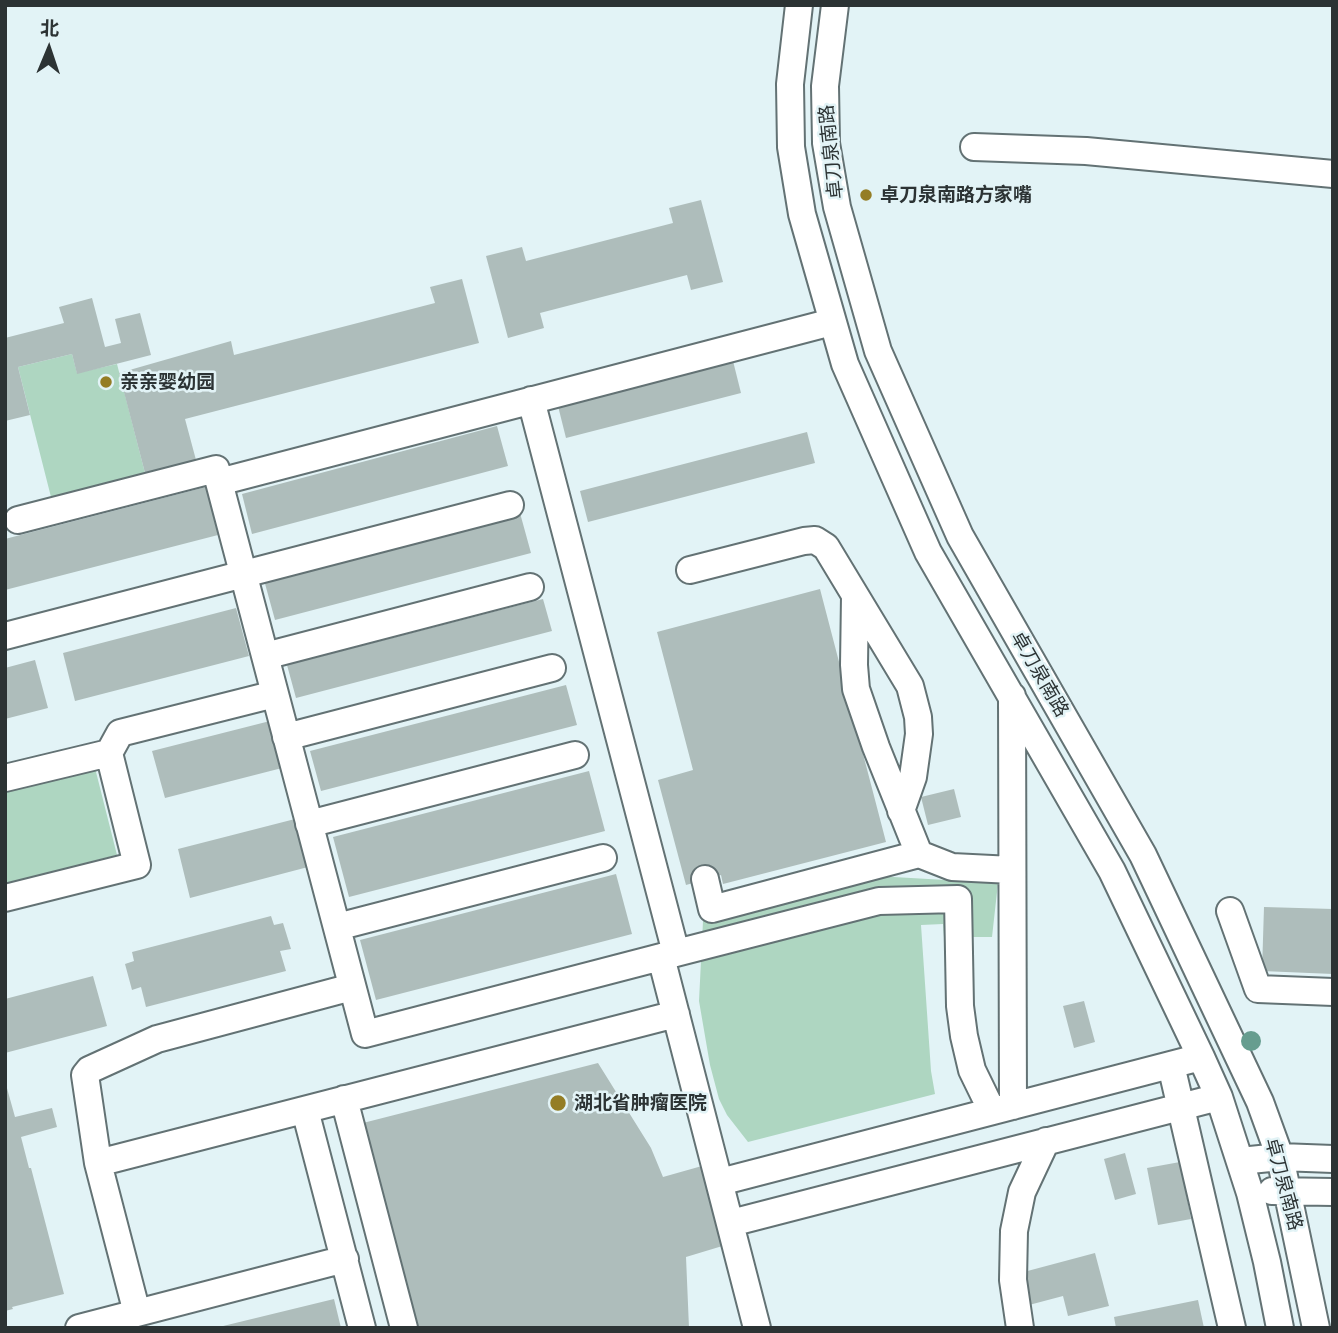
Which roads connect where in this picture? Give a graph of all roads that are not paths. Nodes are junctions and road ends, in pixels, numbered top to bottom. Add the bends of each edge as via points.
1 (799, 5) edge
2 (835, 5) edge
3 (974, 148) dead end
4 (1333, 174) edge
5 (832, 322) junction
6 (531, 400) junction
7 (219, 482) junction
8 (509, 505) dead end
9 (18, 520) dead end
10 (690, 570) dead end
11 (243, 574) junction
12 (530, 587) dead end
13 (855, 595) junction
14 (5, 636) edge
15 (265, 656) junction
16 (552, 668) dead end
17 (275, 694) junction
18 (1012, 694) junction
19 (286, 737) junction
20 (109, 753) junction
21 (575, 755) dead end
22 (5, 778) edge
23 (901, 811) junction
24 (309, 824) junction
25 (919, 854) junction
26 (603, 858) dead end
27 (1012, 870) junction
28 (705, 879) dead end
29 (5, 898) edge
30 (1230, 911) dead end
31 (337, 927) junction
32 (669, 955) junction
33 (352, 986) junction
34 (1333, 992) edge
35 (677, 1013) junction
36 (1201, 1057) junction
37 (1171, 1065) junction
38 (1219, 1097) junction
39 (344, 1099) junction
40 (1181, 1107) junction
41 (1003, 1109) junction
42 (305, 1110) junction
43 (1046, 1141) junction
44 (1280, 1157) junction
45 (1333, 1159) edge
46 (1240, 1161) junction
47 (98, 1163) junction
48 (720, 1181) junction
49 (1287, 1190) junction
50 (1333, 1192) edge
51 (1250, 1193) junction
52 (731, 1223) junction
53 (345, 1259) junction
54 (137, 1313) junction
55 (79, 1328) edge
56 (362, 1328) edge
57 (404, 1328) edge
58 (757, 1328) edge
59 (1020, 1328) edge
60 (1232, 1328) edge
61 (1280, 1328) edge
62 (1316, 1328) edge

1 - 5 street, 卓刀泉南路 via 790,85 791,147 802,214
2 - 44 street, 卓刀泉南路 via 825,86 826,143 837,206 878,351 960,536 1143,855 1203,978
3 - 4 street via 1086,151
5 - 6 street
5 - 18 street, 卓刀泉南路 via 845,364 928,552
6 - 7 street
6 - 32 street
7 - 9 street via 216,469
7 - 11 street
8 - 11 street
10 - 13 street via 815,540 826,547
11 - 14 street
11 - 15 street
12 - 15 street
13 - 23 street via 856,689
13 - 23 street via 910,685 918,717 917,756
15 - 17 street
16 - 19 street
17 - 19 street
17 - 20 street via 122,732
18 - 27 street
18 - 36 street, 卓刀泉南路 via 1112,871
19 - 24 street
20 - 22 street
20 - 29 street via 137,865
21 - 24 street
23 - 25 street
24 - 31 street
25 - 27 street via 952,867
25 - 28 street via 712,909
26 - 31 street
27 - 41 street
30 - 34 street via 1258,989
31 - 33 street
32 - 33 street via 365,1034
32 - 35 street
32 - 41 street via 879,901 958,899 964,1036 972,1070
33 - 47 street via 157,1039 89,1070 85,1075
35 - 39 street
35 - 48 street
36 - 37 street
36 - 38 street, 卓刀泉南路
37 - 40 street
37 - 41 street
38 - 40 street
38 - 46 street, 卓刀泉南路
39 - 42 street
39 - 57 street
40 - 43 street
40 - 60 street
41 - 48 street
42 - 47 street
42 - 53 street
43 - 52 street
43 - 59 street via 1022,1192 1014,1231 1013,1280
44 - 45 street
44 - 46 street
44 - 49 street, 卓刀泉南路
46 - 51 street, 卓刀泉南路
47 - 54 street
48 - 52 street
49 - 50 street
49 - 51 street
49 - 62 street, 卓刀泉南路
51 - 61 street, 卓刀泉南路
52 - 58 street
53 - 54 street
53 - 56 street
54 - 55 street

